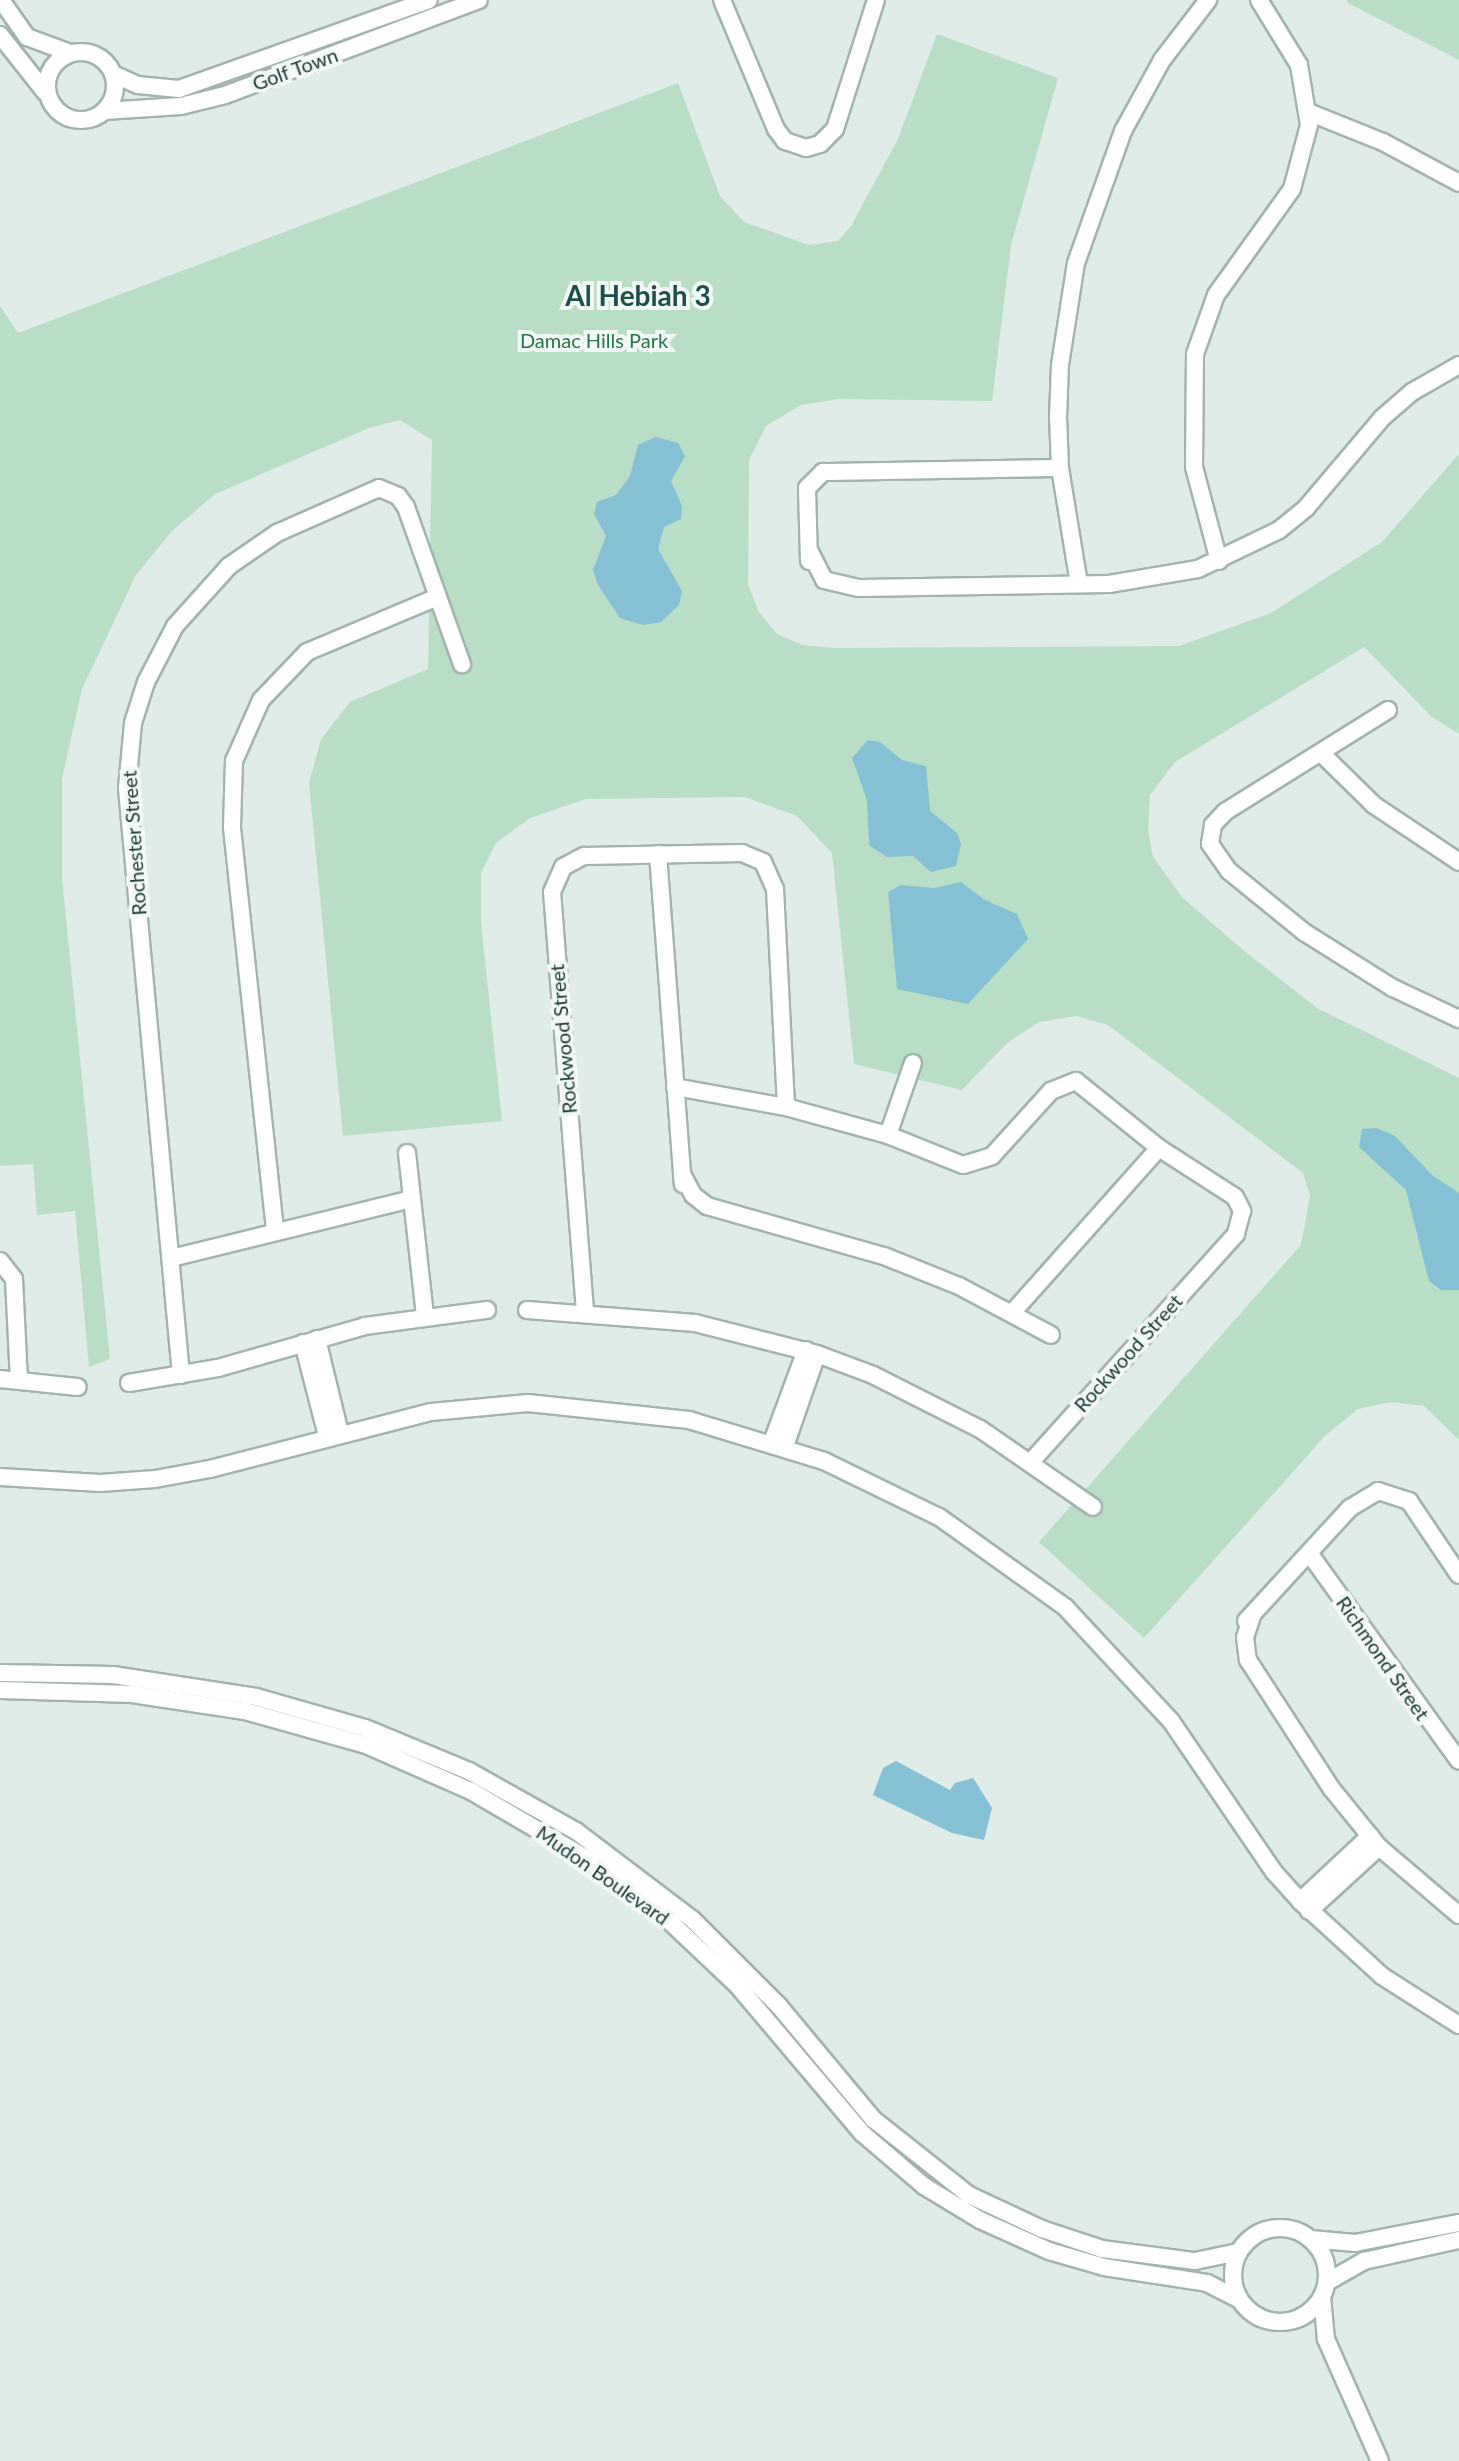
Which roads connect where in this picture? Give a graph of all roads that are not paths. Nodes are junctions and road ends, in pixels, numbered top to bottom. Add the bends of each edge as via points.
1 (1, 0) edge
2 (429, 0) edge
3 (479, 0) edge
4 (722, 0) edge
5 (876, 0) edge
6 (1208, 0) edge
7 (1259, 0) edge
8 (0, 35) edge
9 (70, 53) junction
10 (113, 74) junction
11 (47, 95) junction
12 (105, 111) junction
13 (1308, 112) junction
14 (1334, 125) junction
15 (1308, 136) junction
16 (1459, 183) edge
17 (1459, 365) edge
18 (1060, 468) junction
19 (1219, 561) junction
20 (1079, 584) junction
21 (438, 597) junction
22 (462, 664) dead end
23 (1388, 710) dead end
24 (1323, 755) junction
25 (658, 854) junction
26 (1459, 862) edge
27 (1459, 1019) edge
28 (913, 1063) dead end
29 (675, 1087) junction
30 (786, 1107) junction
31 (888, 1135) junction
32 (1159, 1148) junction
33 (407, 1153) dead end
34 (411, 1199) junction
35 (275, 1230) junction
36 (171, 1258) junction
37 (0, 1261) edge
38 (0, 1270) edge
39 (14, 1303) junction
40 (487, 1310) dead end
41 (527, 1310) dead end
42 (585, 1311) junction
43 (1012, 1313) junction
44 (425, 1316) junction
45 (1051, 1335) dead end
46 (310, 1341) junction
47 (811, 1352) junction
48 (181, 1375) junction
49 (0, 1379) edge
50 (19, 1381) junction
51 (129, 1383) dead end
52 (78, 1387) dead end
53 (334, 1434) junction
54 (778, 1444) junction
55 (1031, 1462) junction
56 (0, 1477) edge
57 (1093, 1507) dead end
58 (1309, 1553) junction
59 (1459, 1575) edge
60 (0, 1673) edge
61 (0, 1690) edge
62 (1459, 1761) edge
63 (1374, 1842) junction
64 (1305, 1906) junction
65 (1459, 1915) edge
66 (1459, 2025) edge
67 (1459, 2223) edge
68 (1311, 2239) junction
69 (1459, 2240) edge
70 (1239, 2252) junction
71 (1325, 2290) junction
72 (1239, 2299) junction
73 (1295, 2320) junction
74 (1326, 2339) junction
75 (1380, 2461) edge

1 - 9 street via 27,37
2 - 10 street, Golf Town via 184,88 151,88
3 - 12 street, Golf Town via 214,98 181,106
4 - 5 street via 776,129 791,145 806,148 826,140 835,129
6 - 18 street via 1141,95 1091,214 1069,301 1060,365
7 - 13 street via 1293,52
8 - 11 street
9 - 10 street via 96,55
9 - 11 street via 51,69
10 - 12 street via 114,94
11 - 12 street via 56,110 72,120 92,119
13 - 14 street
13 - 15 street
14 - 15 street
14 - 16 street via 1383,142
15 - 19 street via 1292,189 1216,295 1195,354 1194,467
17 - 19 street via 1412,392 1382,418 1306,508 1279,530
18 - 20 street
18 - 20 street via 854,473 824,482 807,509 810,572 823,588 842,593 859,588
19 - 20 street via 1139,582
21 - 22 street, Rochester Street
21 - 35 street via 307,652 261,700 234,761 232,827
21 - 36 street, Rochester Street via 403,501 392,492 372,489 277,533 229,566 175,626 146,682 133,723 127,788
23 - 24 street
24 - 26 street via 1394,820
24 - 27 street via 1234,807 1220,833 1229,871 1347,962
25 - 29 street
25 - 30 street, Rockwood Street via 742,853 757,858 771,874
25 - 42 street, Rockwood Street via 577,858 563,867 553,885
28 - 31 street
29 - 30 street, Rockwood Street
29 - 43 street via 682,1174 691,1204 707,1213 728,1213 884,1256
30 - 31 street, Rockwood Street
31 - 32 street, Rockwood Street via 953,1162 974,1164 992,1156 1067,1081 1084,1084
32 - 43 street
32 - 55 street, Rockwood Street via 1235,1197 1242,1211 1240,1228
33 - 34 street
34 - 35 street
34 - 44 street
35 - 36 street
36 - 48 street, Rochester Street
37 - 39 street via 14,1279
38 - 39 street
39 - 50 street
40 - 44 street
41 - 42 street
42 - 47 street via 695,1323
43 - 45 street
44 - 46 street
46 - 48 street
46 - 53 street
47 - 54 street
47 - 55 street via 928,1400
48 - 51 street
49 - 50 street
50 - 52 street
53 - 54 street via 431,1412 528,1403 636,1411
53 - 56 street via 155,1479 100,1483
54 - 64 street via 911,1500 1065,1607 1171,1721 1274,1872
55 - 57 street
58 - 59 street via 1362,1497 1395,1493 1409,1501
58 - 62 street, Richmond Street
58 - 63 street via 1252,1616 1245,1645 1253,1670 1331,1788
60 - 70 street, Mudon Boulevard via 113,1675 256,1697 365,1728 456,1765 576,1831 665,1896 754,1979 873,2119 969,2195 1042,2229 1102,2249 1195,2261
61 - 72 street, Mudon Boulevard via 132,1694 245,1711 366,1745 471,1791 589,1860 665,1917 737,1985 862,2133 948,2202 997,2230 1076,2260 1207,2283
63 - 64 street
63 - 65 street
64 - 66 street via 1382,1976
67 - 68 street via 1355,2243
68 - 70 street via 1297,2230 1267,2229
68 - 71 street via 1322,2251
69 - 71 street via 1364,2261
70 - 72 street via 1234,2283
71 - 73 street
71 - 74 street
72 - 73 street via 1263,2320
73 - 74 street
74 - 75 street

